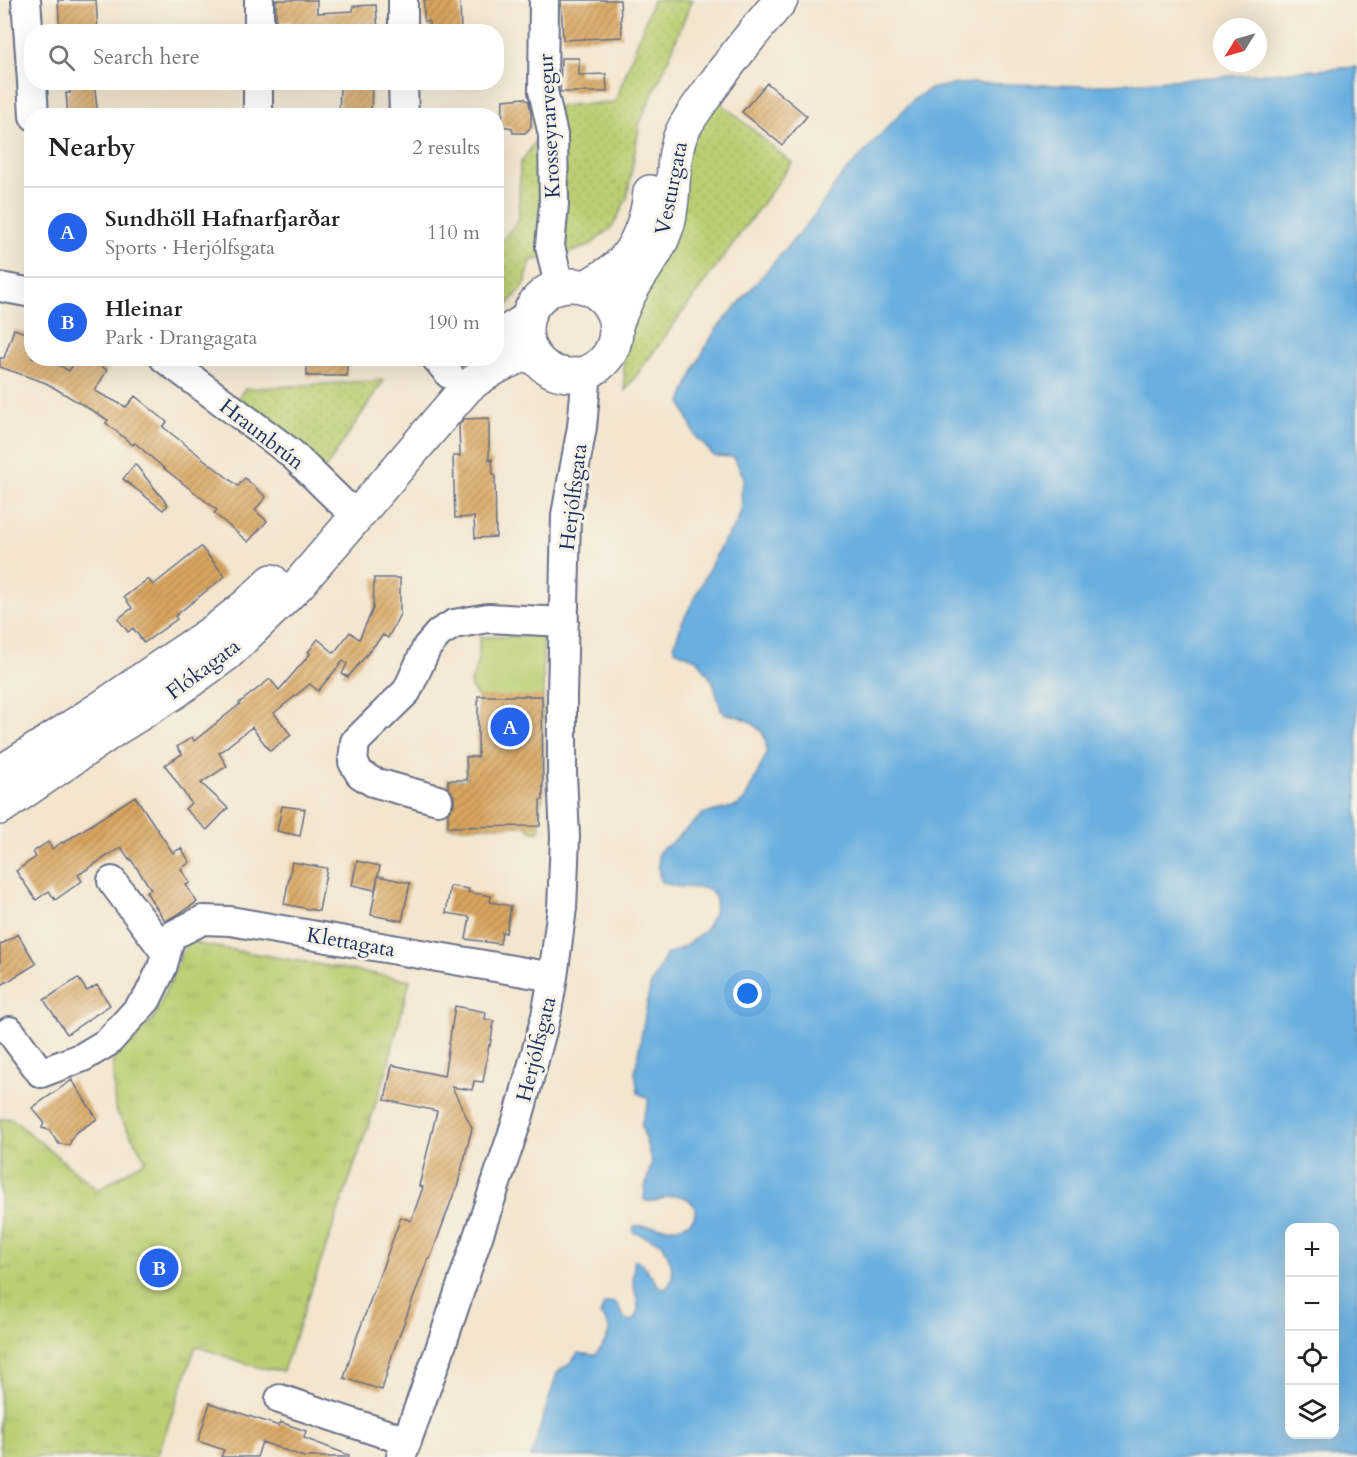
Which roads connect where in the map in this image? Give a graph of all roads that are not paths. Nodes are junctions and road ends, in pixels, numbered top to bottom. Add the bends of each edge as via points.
1 (26, 0) edge
2 (259, 0) edge
3 (403, 0) edge
4 (544, 0) edge
5 (754, 0) edge
6 (781, 0) edge
7 (28, 24) edge
8 (259, 24) edge
9 (403, 24) edge
10 (32, 90) edge
11 (258, 90) edge
12 (403, 90) edge
13 (34, 108) edge
14 (258, 108) edge
15 (404, 108) edge
16 (0, 287) edge
17 (573, 287) junction
18 (24, 292) edge
19 (527, 319) junction
20 (616, 325) junction
21 (504, 334) edge
22 (532, 352) junction
23 (504, 364) edge
24 (175, 366) edge
25 (449, 366) edge
26 (500, 366) edge
27 (587, 372) junction
28 (348, 508) junction
29 (564, 622) junction
30 (8, 785) edge
31 (438, 800) dead end
32 (112, 881) dead end
33 (166, 953) junction
34 (553, 977) junction
35 (10, 1031) dead end
36 (280, 1399) dead end
37 (404, 1449) edge

1 - 7 street
2 - 8 street
3 - 9 street
4 - 17 street, Krosseyrarvegur via 543,91 553,135 550,246
5 - 17 main road, Vesturgata via 707,58 660,129 650,201 633,245 610,273
6 - 20 main road, Vesturgata via 719,76 681,136 667,227
10 - 13 street
11 - 14 street
12 - 15 street
16 - 18 street
17 - 19 main road via 548,291
17 - 20 main road via 598,293 607,302
19 - 21 main road
19 - 22 main road
20 - 27 main road via 610,354
22 - 23 main road
22 - 27 main road via 556,372
24 - 28 street, Hraunbrún via 291,453
25 - 28 main road
26 - 28 main road via 467,387
27 - 29 street, Herjólfsgata via 582,428 566,515
28 - 30 main road, Flókagata via 298,585 227,654 117,728
29 - 31 street via 489,618 454,624 427,646 407,691 355,742 352,762 360,774 373,782
29 - 34 street, Herjólfsgata via 564,861
32 - 33 street
33 - 34 street, Klettagata via 171,936 203,920 230,921
33 - 35 street, Klettagata via 147,999 108,1042 83,1057 41,1073
34 - 37 street, Herjólfsgata via 519,1115
36 - 37 street

